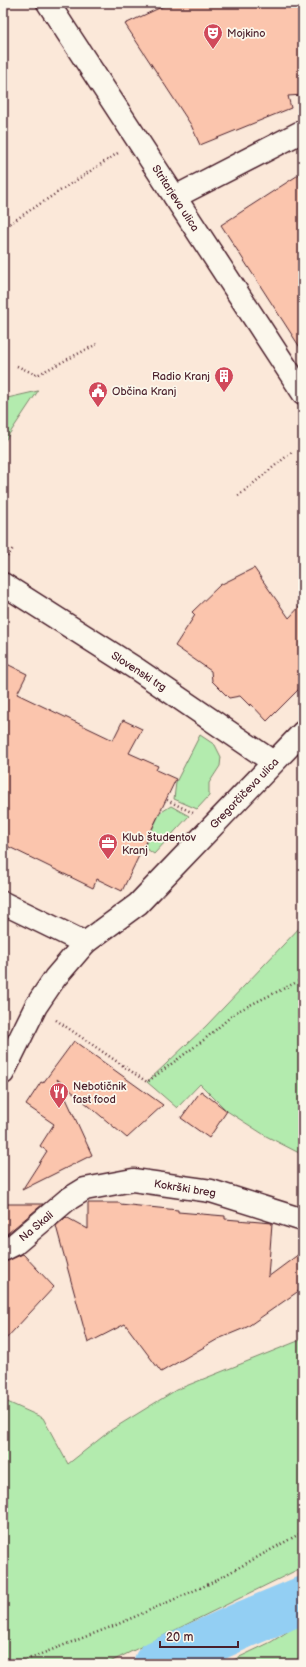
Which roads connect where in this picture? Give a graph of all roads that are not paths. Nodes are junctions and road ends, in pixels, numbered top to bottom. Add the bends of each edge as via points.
1 (48, 3) edge
2 (303, 132) edge
3 (175, 197) junction
4 (303, 393) edge
5 (3, 584) edge
6 (303, 732) edge
7 (273, 762) junction
8 (3, 903) edge
9 (85, 942) junction
10 (3, 1072) edge
11 (67, 1200) joint
12 (303, 1220) edge
13 (3, 1250) edge

1 - 3 street, Stritarjeva ulica
2 - 3 street
3 - 4 street, Stritarjeva ulica
5 - 7 street, Slovenski trg via 138,670
6 - 7 street, Gregorčičeva ulica
7 - 9 street, Gregorčičeva ulica via 138,904
8 - 9 street
9 - 10 street, Gregorčičeva ulica via 54,978 36,1006
11 - 12 street, Kokrški breg via 85,1189 133,1180 211,1190
11 - 13 street, Na Skali via 15,1244

